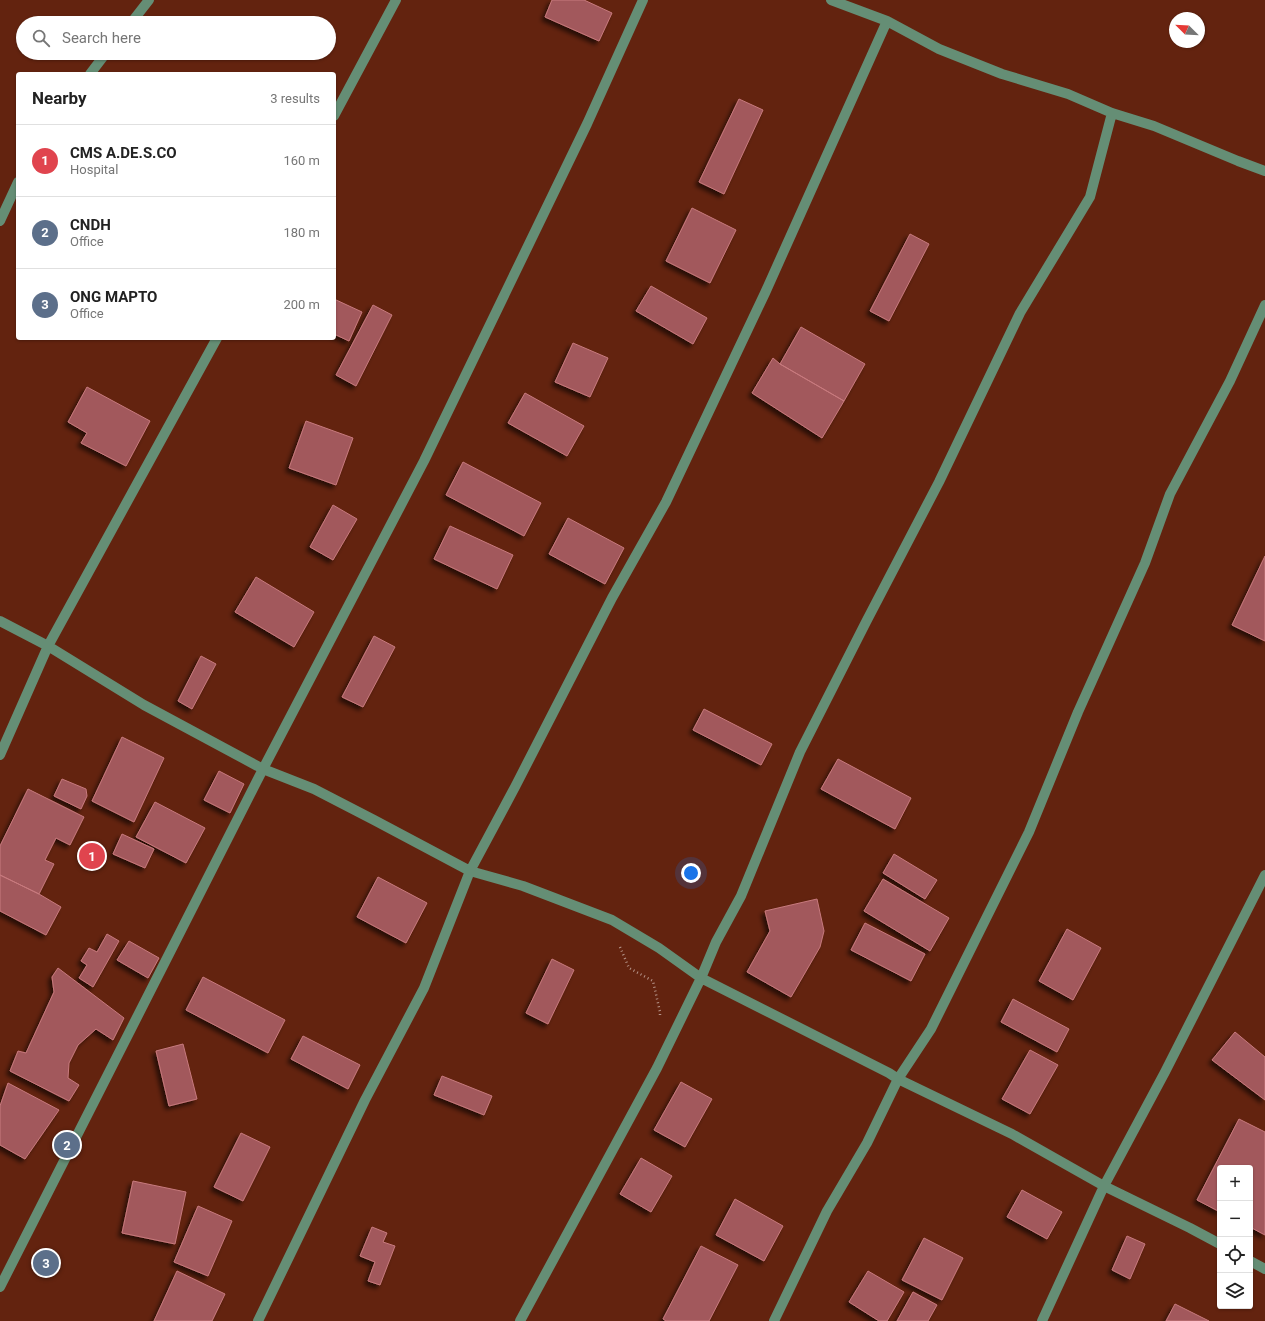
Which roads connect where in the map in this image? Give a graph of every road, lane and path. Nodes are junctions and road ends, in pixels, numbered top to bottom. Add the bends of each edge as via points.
1 (149, 0) edge
2 (396, 0) edge
3 (643, 0) edge
4 (831, 0) edge
5 (136, 16) edge
6 (887, 21) junction
7 (101, 60) edge
8 (92, 72) edge
9 (336, 112) edge
10 (1112, 113) junction
11 (1265, 171) edge
12 (16, 186) edge
13 (0, 221) edge
14 (1265, 306) edge
15 (215, 340) edge
16 (0, 621) edge
17 (48, 646) junction
18 (0, 755) edge
19 (263, 769) junction
20 (470, 871) junction
21 (1265, 875) edge
22 (612, 920) junction
23 (701, 978) junction
24 (660, 1018) dead end
25 (898, 1079) junction
26 (1104, 1186) junction
27 (1217, 1242) edge
28 (1253, 1263) edge
29 (1265, 1269) edge
30 (0, 1287) edge
31 (258, 1321) edge
32 (520, 1321) edge
33 (774, 1321) edge
34 (1042, 1321) edge

1 - 5 street
2 - 9 street
3 - 19 street via 587,124 424,461
4 - 6 street
6 - 10 street via 939,49 1002,74 1068,94
6 - 20 street via 765,293 666,502 612,598
7 - 8 street
10 - 11 street via 1154,126
10 - 23 street via 1090,197 1020,313 939,482 800,752 741,896 716,942
12 - 13 street
14 - 25 street via 1230,382 1170,494 1145,563 1078,712 1029,832 931,1029
15 - 17 street
16 - 17 street
17 - 18 street
17 - 19 street via 144,705
19 - 20 street via 314,789
19 - 30 street
20 - 22 street via 523,886
20 - 31 street via 424,988 365,1100
21 - 26 street
22 - 23 street via 659,948
22 - 24 path via 614,935 630,968 653,981
23 - 25 street
23 - 32 street via 658,1068
25 - 26 street via 1012,1134
25 - 33 street via 867,1143 827,1211
26 - 27 street
26 - 34 street
28 - 29 street

